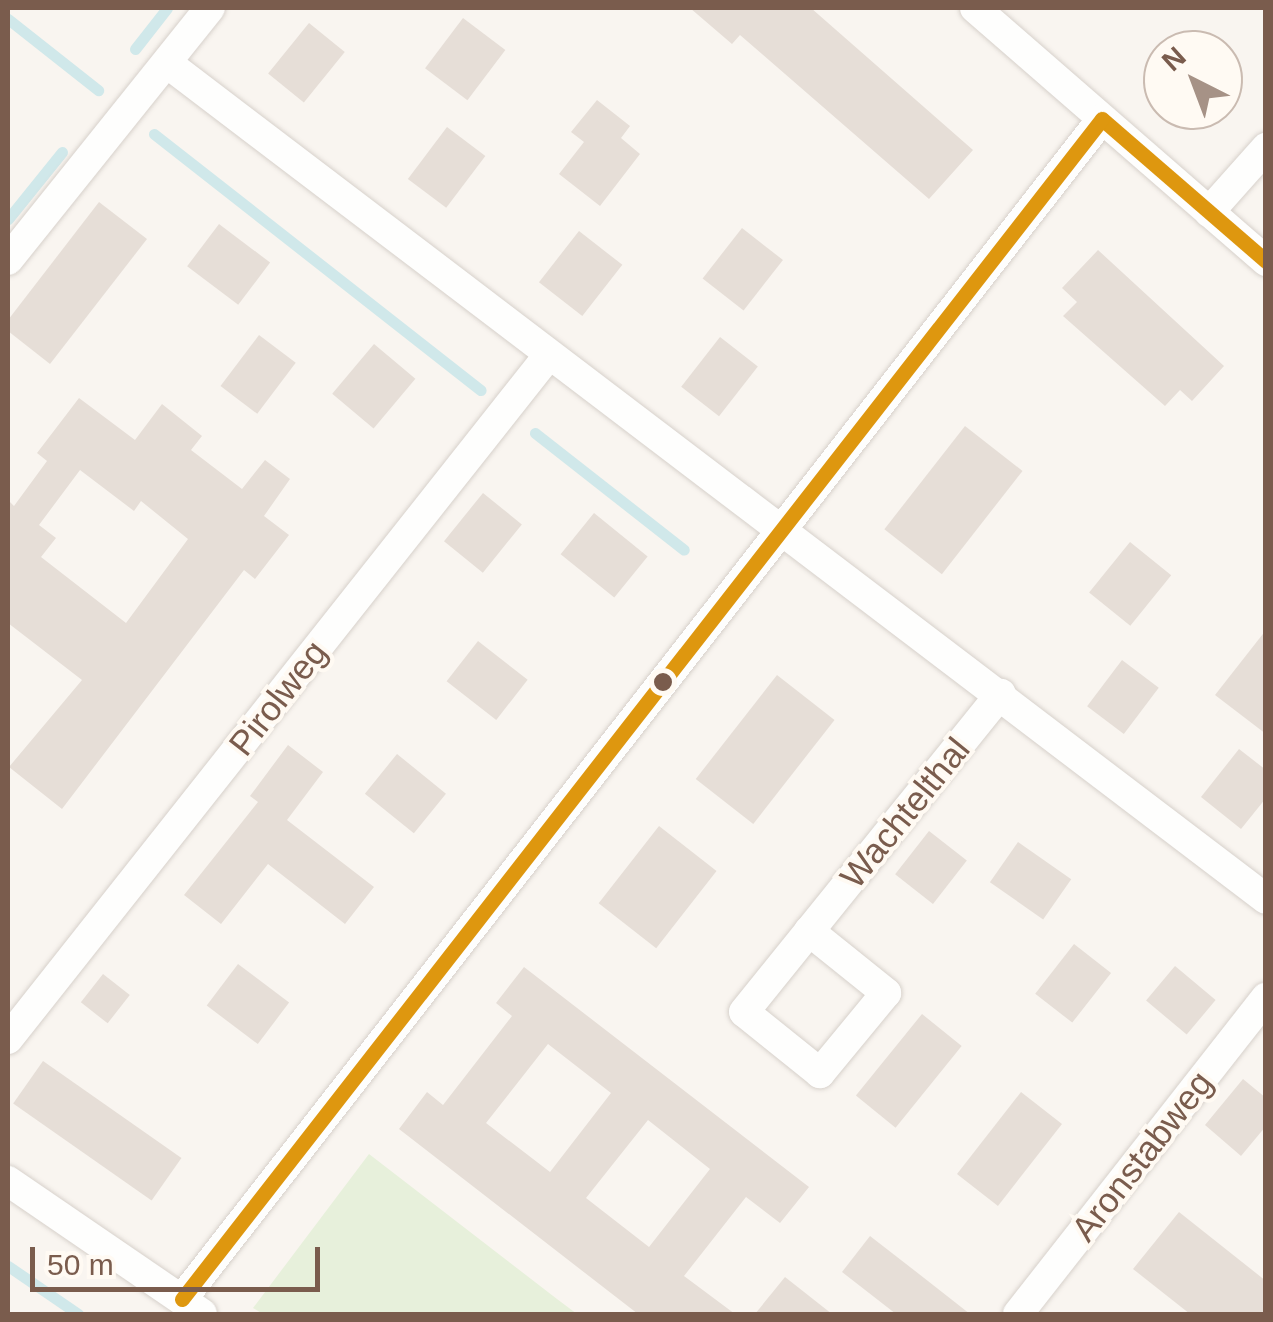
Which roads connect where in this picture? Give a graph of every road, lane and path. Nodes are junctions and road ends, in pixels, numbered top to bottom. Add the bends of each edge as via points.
1 (210, 8) edge
2 (990, 12) edge
3 (167, 63) junction
4 (1102, 119) junction
5 (1266, 148) edge
6 (1209, 212) junction
7 (8, 260) edge
8 (1266, 262) edge
9 (548, 356) junction
10 (783, 529) junction
11 (1002, 694) junction
12 (1266, 900) edge
13 (809, 931) junction
14 (1266, 998) edge
15 (8, 1039) edge
16 (8, 1181) edge
17 (192, 1307) edge
18 (1018, 1314) edge

1 - 3 street
2 - 4 street
3 - 7 street
3 - 9 street
4 - 6 street
4 - 10 street
5 - 6 street
6 - 8 street
9 - 10 street
9 - 15 street, Pirolweg
10 - 11 street
10 - 17 street
11 - 12 street
11 - 13 street, Wachtelthal
13 - 13 street, Wachtelthal via 744,1012 820,1073 886,993
14 - 18 street, Aronstabweg
16 - 17 street

